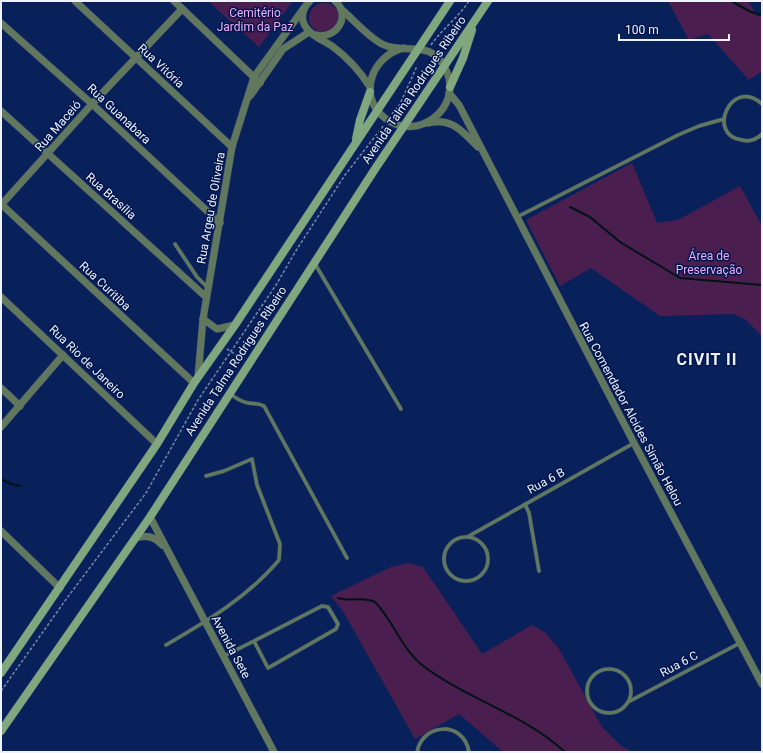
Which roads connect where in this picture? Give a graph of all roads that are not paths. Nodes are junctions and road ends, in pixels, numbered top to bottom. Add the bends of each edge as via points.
1 (75, 1) edge
2 (174, 1) edge
3 (309, 1) edge
4 (335, 1) edge
5 (450, 1) edge
6 (488, 1) edge
7 (182, 8) junction
8 (304, 8) junction
9 (341, 9) junction
10 (474, 22) junction
11 (1, 23) edge
12 (312, 33) junction
13 (404, 48) junction
14 (418, 48) junction
15 (136, 57) junction
16 (444, 67) junction
17 (257, 80) junction
18 (370, 89) junction
19 (450, 90) junction
20 (92, 104) junction
21 (762, 104) edge
22 (377, 110) junction
23 (1, 111) edge
24 (724, 119) junction
25 (424, 124) junction
26 (404, 127) junction
27 (762, 134) edge
28 (355, 143) junction
29 (232, 147) junction
30 (484, 153) junction
31 (48, 154) junction
32 (1, 204) edge
33 (516, 217) junction
34 (220, 223) junction
35 (175, 244) dead end
36 (314, 263) junction
37 (208, 288) junction
38 (206, 296) junction
39 (1, 297) edge
40 (203, 319) junction
41 (235, 325) junction
42 (63, 355) junction
43 (196, 380) junction
44 (1, 388) edge
45 (229, 393) junction
46 (20, 406) junction
47 (401, 409) dead end
48 (1, 427) edge
49 (634, 443) junction
50 (157, 444) junction
51 (206, 476) dead end
52 (525, 504) junction
53 (150, 517) junction
54 (1, 531) edge
55 (469, 536) junction
56 (135, 538) junction
57 (169, 553) junction
58 (348, 558) dead end
59 (539, 571) dead end
60 (60, 588) junction
61 (205, 622) junction
62 (254, 640) junction
63 (740, 643) junction
64 (166, 645) dead end
65 (224, 656) junction
66 (1, 672) edge
67 (761, 681) edge
68 (628, 702) junction
69 (16, 709) junction
70 (1, 731) edge
71 (1, 737) edge
72 (274, 752) edge
73 (417, 752) edge
74 (469, 752) edge

1 - 15 street, Rua Vitória
2 - 7 street
3 - 8 street
4 - 9 street
5 - 14 main road, Avenida Talma Rodrigues Ribeiro
6 - 10 main road, Avenida Talma Rodrigues Ribeiro
7 - 15 street, Rua Maceió
7 - 17 street
8 - 12 street via 303,21
8 - 17 street
9 - 12 street via 341,24 336,31 322,36
9 - 13 street via 383,45
10 - 16 main road, Avenida Talma Rodrigues Ribeiro
10 - 19 main road
11 - 20 street, Rua Guanabara
12 - 17 street via 283,49
12 - 18 street via 349,61
13 - 14 street
13 - 18 street via 380,61 372,76
14 - 16 street via 438,59
14 - 22 main road, Avenida Talma Rodrigues Ribeiro
15 - 20 street, Rua Maceió
15 - 29 street, Rua Vitória
16 - 19 street via 449,78
16 - 26 main road, Avenida Talma Rodrigues Ribeiro
17 - 29 street, Rua Argeu de Oliveira via 246,102
18 - 22 street
18 - 28 main road
19 - 25 street via 443,109 435,118
19 - 30 street, Rua Comendador Alcides Simão Helou
20 - 31 street, Rua Maceió
20 - 34 street, Rua Guanabara
21 - 24 lane via 752,98 738,98 728,106
22 - 26 street via 387,120
22 - 28 main road, Avenida Talma Rodrigues Ribeiro
23 - 31 street, Rua Brasília
24 - 27 lane via 728,132 740,140 753,140
24 - 33 lane via 678,135
25 - 26 street, Rua Comendador Alcides Simão Helou
25 - 30 street, Rua Comendador Alcides Simão Helou via 439,122 455,125
26 - 36 main road, Avenida Talma Rodrigues Ribeiro
28 - 41 main road, Avenida Talma Rodrigues Ribeiro
29 - 34 street, Rua Argeu de Oliveira
30 - 33 street, Rua Comendador Alcides Simão Helou
31 - 32 street, Rua Maceió
31 - 38 street, Rua Brasília
32 - 43 street, Rua Curitiba
33 - 49 street, Rua Comendador Alcides Simão Helou
34 - 37 street, Rua Argeu de Oliveira
35 - 37 lane via 197,277
36 - 45 main road, Avenida Talma Rodrigues Ribeiro
36 - 47 lane
37 - 38 street, Rua Argeu de Oliveira
38 - 40 street, Rua Argeu de Oliveira
39 - 42 street, Rua Rio de Janeiro
40 - 41 street via 218,329
40 - 43 street, Rua Argeu de Oliveira
41 - 43 main road, Avenida Talma Rodrigues Ribeiro
42 - 46 street
42 - 50 street, Rua Rio de Janeiro
43 - 50 main road, Avenida Talma Rodrigues Ribeiro
44 - 46 street
45 - 53 main road, Avenida Talma Rodrigues Ribeiro
45 - 58 lane via 248,404 257,403 264,406
46 - 48 street
49 - 52 lane, Rua 6 B
49 - 63 street, Rua Comendador Alcides Simão Helou
50 - 60 main road, Avenida Talma Rodrigues Ribeiro
51 - 61 lane via 252,458 257,485 280,544 280,560 263,580
52 - 55 lane, Rua 6 B
52 - 59 lane via 529,513
53 - 56 main road, Avenida Talma Rodrigues Ribeiro
53 - 57 street, Avenida Sete
54 - 60 street
55 - 55 lane, Rua 6 B via 455,539 445,550 445,565 448,572 460,580 481,576 488,563 486,548 482,542
56 - 57 street, Avenida Sete via 156,538
56 - 69 main road, Avenida Talma Rodrigues Ribeiro
57 - 61 street, Avenida Sete
60 - 66 main road, Avenida Talma Rodrigues Ribeiro
61 - 64 lane
61 - 65 street, Avenida Sete
62 - 62 lane via 322,606 328,607 338,624 336,629 268,668
62 - 65 lane
63 - 67 street, Rua Comendador Alcides Simão Helou
63 - 68 lane, Rua 6 C
65 - 72 street, Avenida Sete
68 - 68 lane, Rua 6 C via 630,682 620,672 606,669 590,681 588,696 602,712 617,711
69 - 70 main road, Avenida Talma Rodrigues Ribeiro
69 - 71 main road
73 - 74 lane via 427,734 433,730 447,728 464,738

